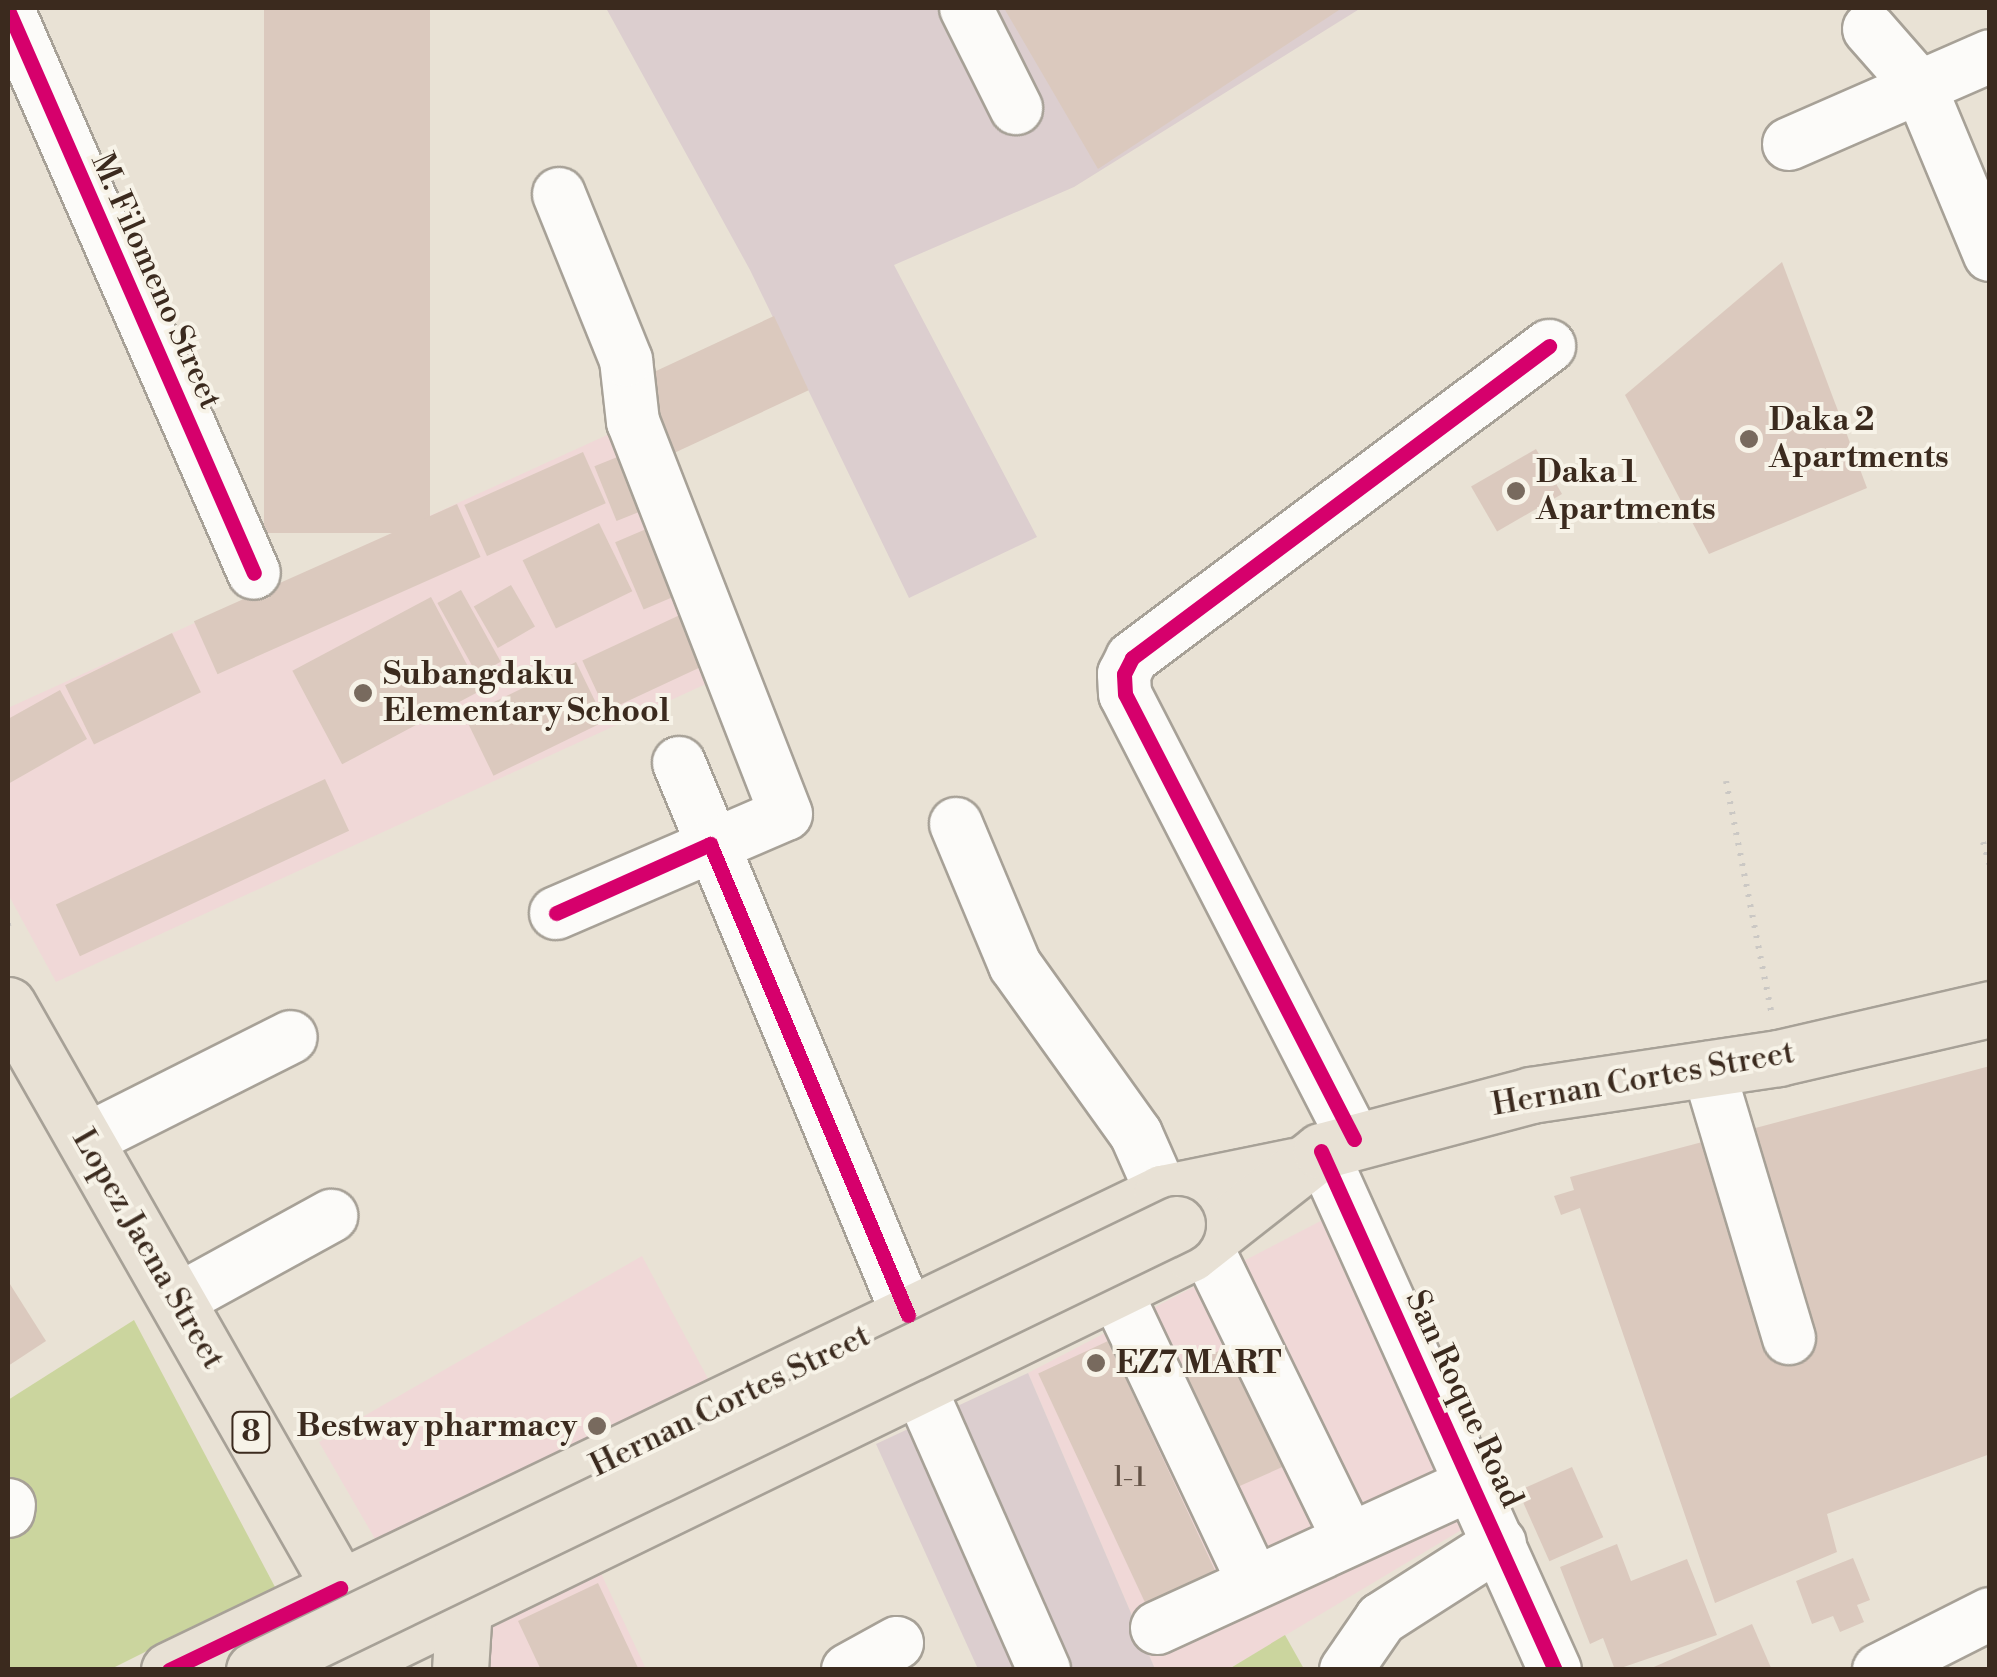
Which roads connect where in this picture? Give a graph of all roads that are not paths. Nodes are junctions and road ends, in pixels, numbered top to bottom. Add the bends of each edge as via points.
1 (966, 8) edge
2 (8, 10) edge
3 (1869, 30) dead end
4 (1990, 56) edge
5 (1920, 87) junction
6 (1016, 108) dead end
7 (1790, 144) dead end
8 (559, 194) dead end
9 (1990, 254) edge
10 (1549, 346) dead end
11 (254, 573) dead end
12 (679, 763) dead end
13 (956, 824) dead end
14 (710, 844) junction
15 (556, 913) dead end
16 (8, 1005) edge
17 (1990, 1009) edge
18 (291, 1037) dead end
19 (1708, 1068) junction
20 (86, 1140) junction
21 (1326, 1151) junction
22 (331, 1216) dead end
23 (1181, 1220) junction
24 (1115, 1290) junction
25 (178, 1300) junction
26 (908, 1316) junction
27 (1789, 1338) dead end
28 (919, 1386) junction
29 (1472, 1484) junction
30 (1348, 1535) junction
31 (1490, 1549) junction
32 (1253, 1582) junction
33 (340, 1588) junction
34 (464, 1607) junction
35 (1990, 1614) edge
36 (1157, 1628) dead end
37 (897, 1643) dead end
38 (366, 1663) edge
39 (169, 1670) edge
40 (254, 1670) edge
41 (460, 1670) edge
42 (848, 1670) edge
43 (1044, 1670) edge
44 (1346, 1670) edge
45 (1527, 1670) edge
46 (1555, 1670) edge
47 (1879, 1670) edge

1 - 6 street
2 - 11 street, M. Filomeno Street
3 - 5 street
4 - 5 street
5 - 7 street
5 - 9 street
8 - 14 street via 626,360 646,457 786,814
10 - 21 street, San Roque Road via 1132,658 1124,674 1126,694
12 - 14 street
13 - 23 street via 1015,965 1136,1134
14 - 15 street
14 - 26 street
16 - 20 main road, Lopez Jaena Street / 8
17 - 19 main road, Hernan Cortes Street
18 - 20 street
19 - 21 main road, Hernan Cortes Street via 1531,1094
19 - 27 street
20 - 25 main road, Lopez Jaena Street / 8
21 - 23 main road, Hernan Cortes Street
21 - 29 street, San Roque Road
22 - 25 street
23 - 24 main road, Hernan Cortes Street
23 - 26 main road, Hernan Cortes Street
23 - 30 street
23 - 40 main road, Hernan Cortes Street, bridge
24 - 28 main road, Hernan Cortes Street
24 - 32 street
25 - 33 main road, Lopez Jaena Street / 8
26 - 33 main road, Hernan Cortes Street
28 - 34 main road, Hernan Cortes Street
28 - 43 street
29 - 30 street
29 - 31 street, San Roque Road
30 - 32 street
31 - 44 street via 1381,1619
31 - 45 street
31 - 46 street, San Roque Road
32 - 36 street
33 - 38 main road, Lopez Jaena Street / 8
33 - 39 main road, Hernan Cortes Street
34 - 38 main road, Hernan Cortes Street
34 - 41 main road
35 - 47 street
37 - 42 street

